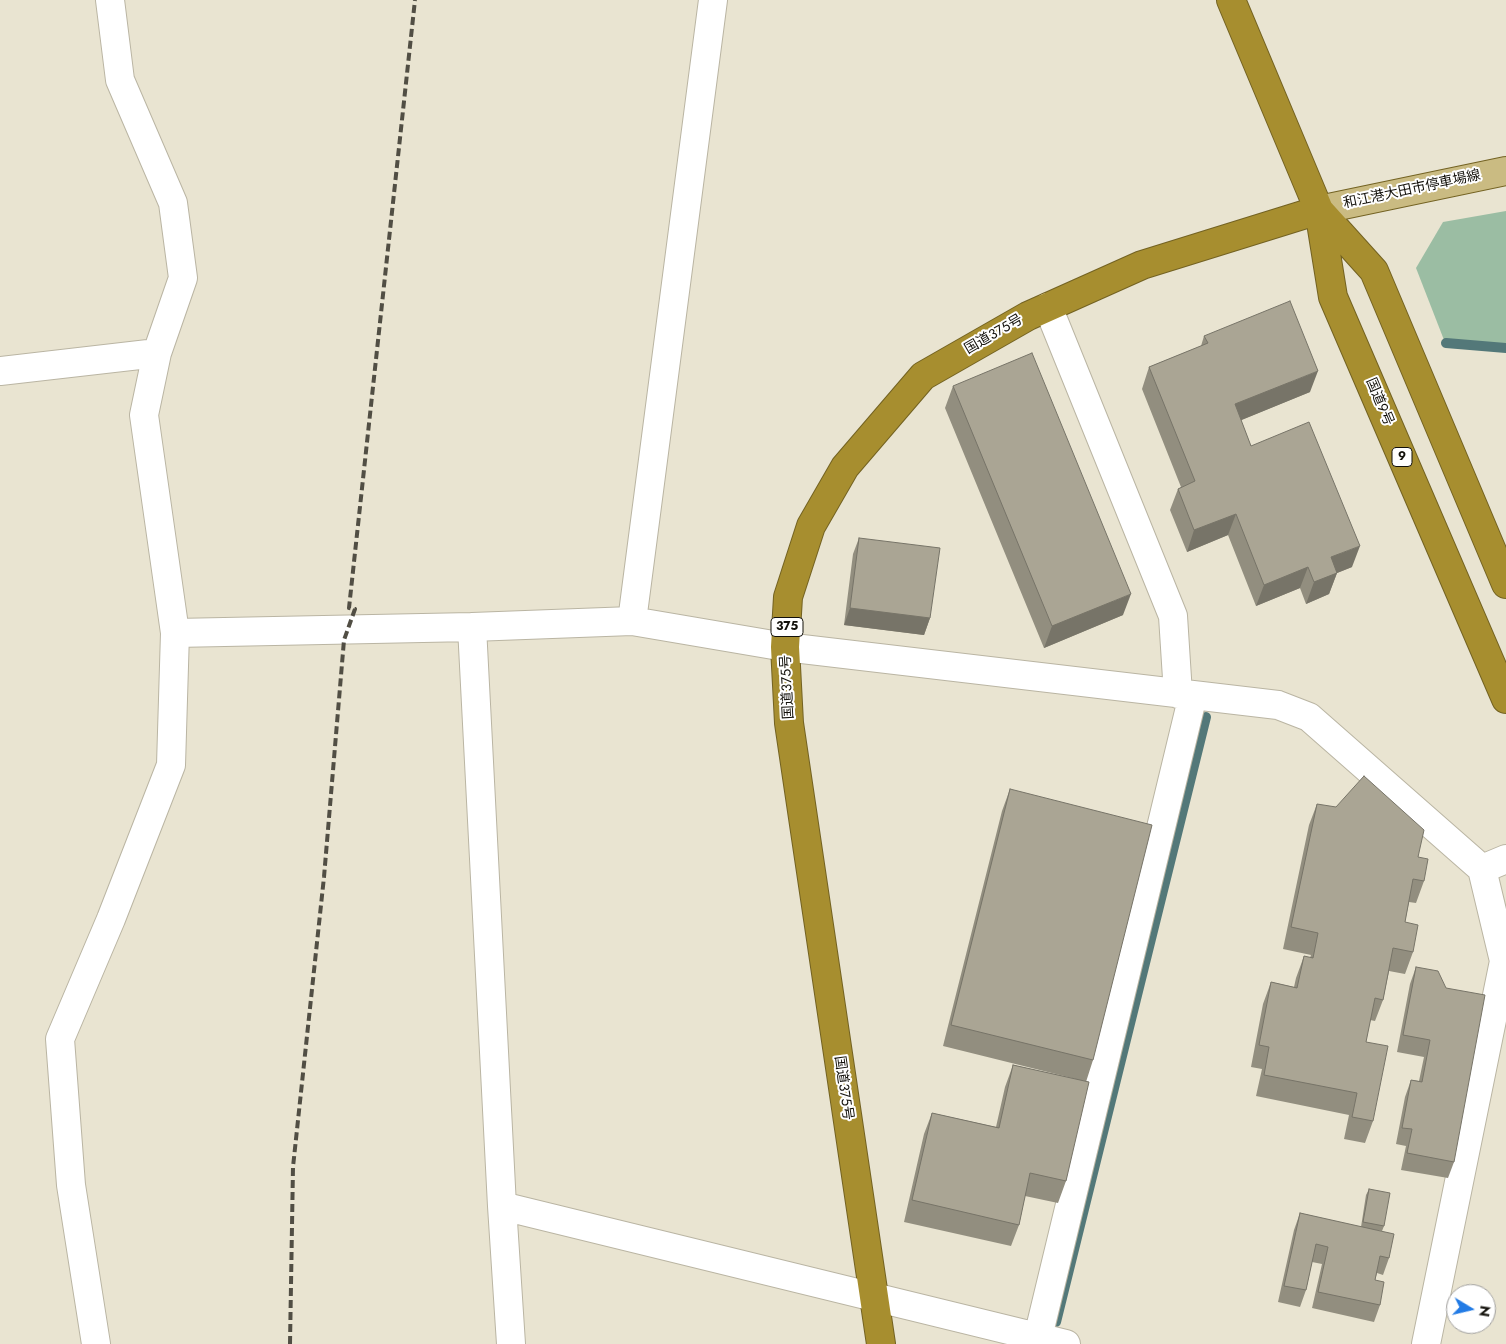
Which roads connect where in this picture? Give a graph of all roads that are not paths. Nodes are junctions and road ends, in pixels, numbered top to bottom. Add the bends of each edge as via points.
1 (110, 0) edge
2 (713, 0) edge
3 (1231, 0) edge
4 (1506, 171) edge
5 (1319, 210) junction
6 (1048, 307) junction
7 (157, 353) junction
8 (0, 371) edge
9 (1506, 584) edge
10 (632, 621) junction
11 (472, 627) junction
12 (175, 633) junction
13 (785, 647) junction
14 (1185, 694) junction
15 (1506, 699) edge
16 (1494, 864) edge
17 (1505, 961) edge
18 (502, 1206) junction
19 (874, 1298) junction
20 (1038, 1337) junction
21 (96, 1344) edge
22 (511, 1344) edge
23 (881, 1344) edge
24 (1066, 1344) edge
25 (1426, 1344) edge

1 - 7 street via 120,80 173,203 182,268 183,278
2 - 10 street
3 - 5 highway, 国道9号 / 9
4 - 5 main road, 和江港大田市停車場線
5 - 6 highway, 国道375号 / 375 via 1142,265
5 - 9 highway, 国道9号 / 9 via 1374,271
5 - 15 highway, 国道9号 / 9 via 1333,296
6 - 13 highway, 国道375号 / 375 via 923,376 845,466 811,526 788,597
6 - 14 street via 1173,616
7 - 8 street
7 - 12 street via 144,415
10 - 11 street
10 - 13 street
11 - 12 street
11 - 18 street
12 - 21 street via 171,765 60,1039 71,1185
13 - 14 street
13 - 19 highway, 国道375号 / 375 via 789,723
14 - 16 street via 1278,705 1309,718
14 - 20 street
16 - 17 street
17 - 25 street
18 - 19 street
18 - 22 street
19 - 20 street
19 - 23 highway, 国道375号 / 375
20 - 24 street

